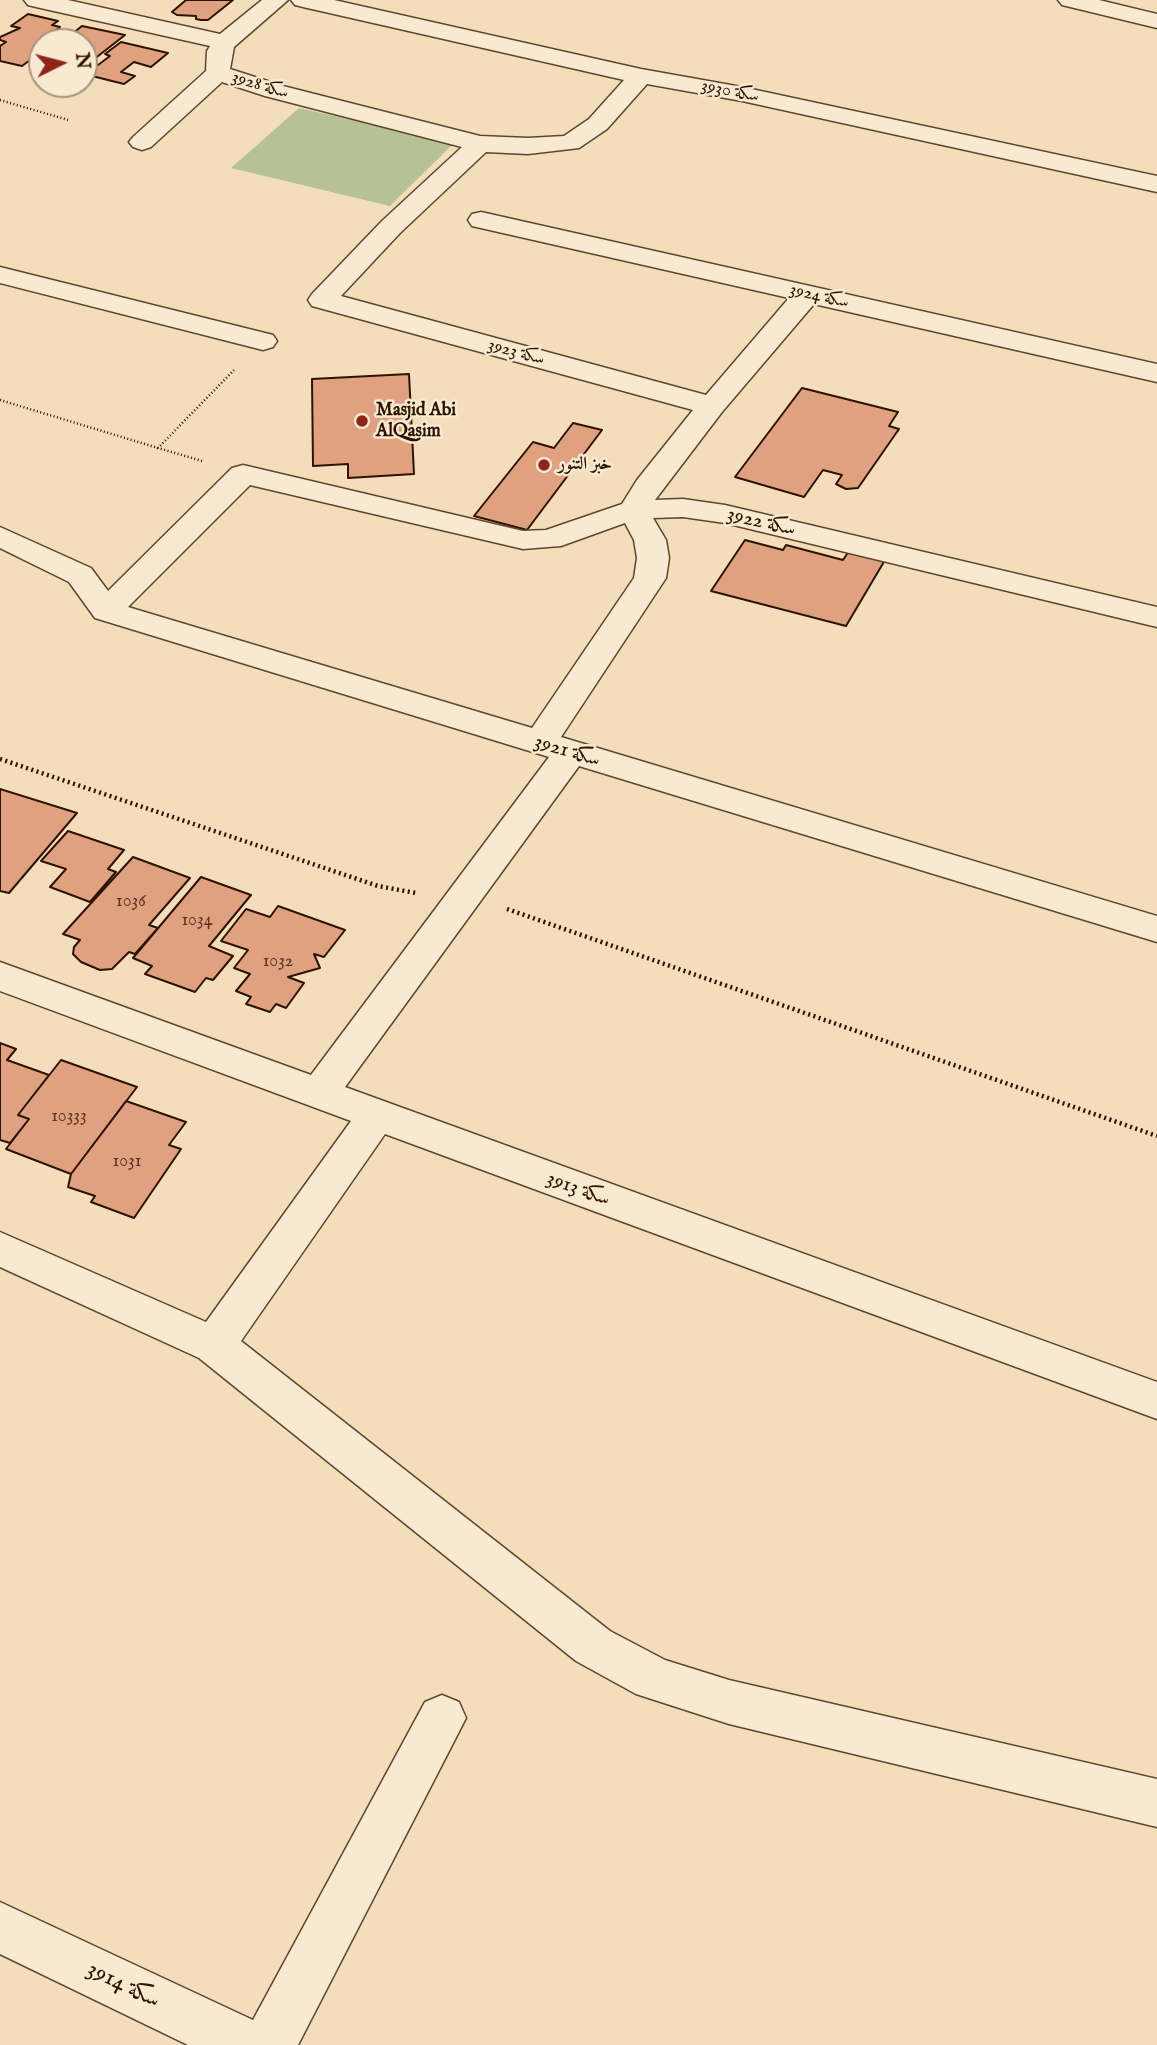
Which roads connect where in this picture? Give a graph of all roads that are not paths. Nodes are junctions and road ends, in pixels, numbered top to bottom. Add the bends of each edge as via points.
1 (36, 0) edge
2 (276, 0) edge
3 (303, 0) edge
4 (1070, 0) edge
5 (1157, 21) edge
6 (225, 42) junction
7 (218, 73) junction
8 (641, 76) junction
9 (142, 142) dead end
10 (480, 144) junction
11 (1157, 184) edge
12 (481, 220) dead end
13 (0, 275) edge
14 (807, 294) junction
15 (263, 341) road end
16 (1157, 373) edge
17 (712, 406) junction
18 (633, 510) junction
19 (0, 536) edge
20 (106, 611) junction
21 (1157, 617) edge
22 (555, 748) junction
23 (1157, 929) edge
24 (0, 976) edge
25 (318, 1094) junction
26 (376, 1116) junction
27 (0, 1249) edge
28 (215, 1345) junction
29 (1157, 1401) edge
30 (442, 1718) dead end
31 (1157, 1803) edge
32 (0, 1927) edge
33 (247, 2045) edge
34 (269, 2045) edge

1 - 6 street, سكة 3928
2 - 6 street
3 - 8 street, سكة 3930
4 - 5 street
6 - 7 street, سكة 3928 via 219,51
7 - 9 street
7 - 10 street, سكة 3928
8 - 10 street, سكة 3928 via 598,124 570,143
8 - 11 street, سكة 3930
10 - 17 street, سكة 3923 via 322,300
12 - 14 street, سكة 3924
13 - 15 street
14 - 16 street, سكة 3924
14 - 17 street
17 - 18 street
18 - 20 street, سكة 3922 via 550,539 523,540 243,474
18 - 21 street, سكة 3922 via 683,508 725,514
18 - 22 street via 650,540 650,578
19 - 20 street via 80,575
20 - 22 street, سكة 3921
22 - 23 street, سكة 3921
22 - 25 street via 461,901
24 - 25 street, سكة 3913
25 - 26 street, سكة 3913
26 - 28 street
26 - 29 street, سكة 3913
27 - 28 street
28 - 31 street via 593,1646 653,1678 729,1702
30 - 34 street
32 - 33 street, سكة 3914

